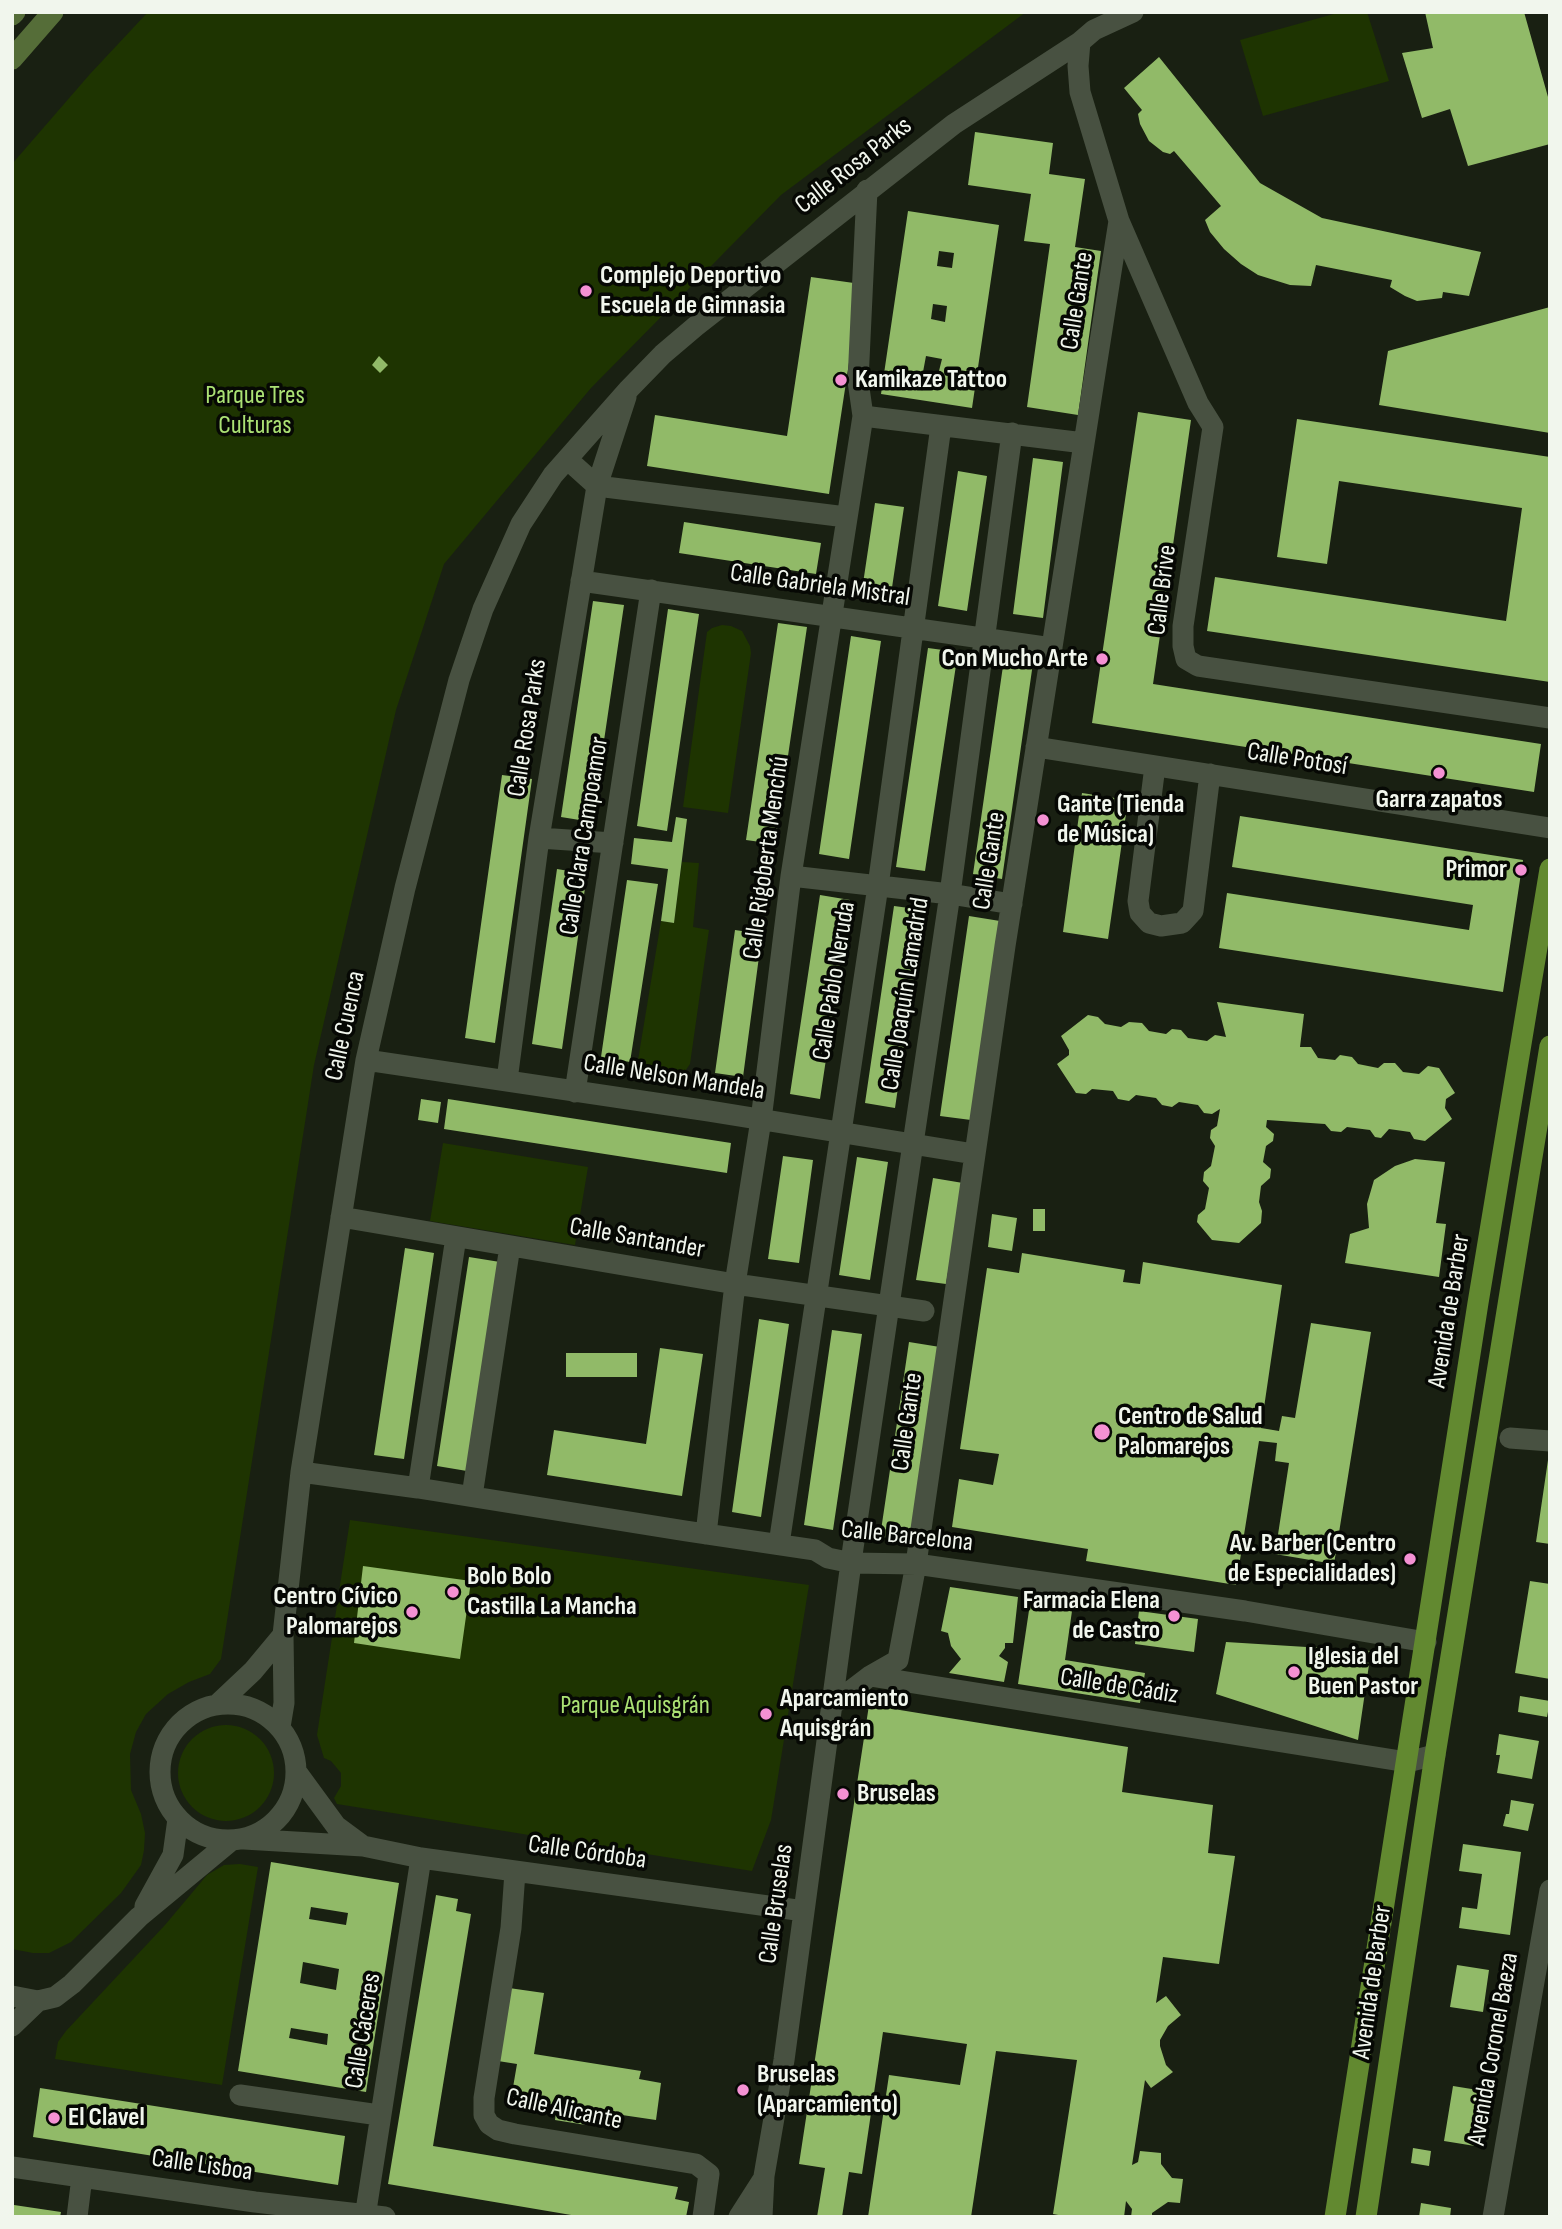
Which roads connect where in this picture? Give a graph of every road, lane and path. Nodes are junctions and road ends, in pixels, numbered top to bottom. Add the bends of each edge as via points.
1 (53, 12) edge
2 (1133, 12) edge
3 (1080, 43) junction
4 (12, 60) edge
5 (867, 190) junction
6 (1119, 221) junction
7 (629, 389) junction
8 (863, 416) junction
9 (941, 426) junction
10 (1013, 433) junction
11 (1084, 443) junction
12 (567, 459) junction
13 (597, 486) junction
14 (846, 517) junction
15 (581, 581) junction
16 (651, 590) junction
17 (831, 616) junction
18 (912, 628) junction
19 (986, 639) junction
20 (1052, 648) junction
21 (1550, 718) edge
22 (1036, 747) junction
23 (1155, 766) junction
24 (1210, 774) junction
25 (1550, 828) edge
26 (539, 838) junction
27 (613, 843) junction
28 (1550, 869) edge
29 (791, 876) junction
30 (878, 886) junction
31 (950, 894) junction
32 (1012, 904) junction
33 (1550, 1046) edge
34 (366, 1060) junction
35 (507, 1080) junction
36 (575, 1092) junction
37 (761, 1120) junction
38 (840, 1132) junction
39 (911, 1144) junction
40 (974, 1154) junction
41 (341, 1217) junction
42 (456, 1237) junction
43 (510, 1246) junction
44 (735, 1284) junction
45 (816, 1296) junction
46 (888, 1306) junction
47 (924, 1311) dead end
48 (1510, 1438) dead end
49 (1550, 1441) edge
50 (301, 1472) junction
51 (418, 1488) junction
52 (472, 1496) junction
53 (706, 1534) junction
54 (779, 1544) junction
55 (852, 1563) junction
56 (916, 1564) junction
57 (283, 1635) junction
58 (841, 1639) junction
59 (1426, 1642) junction
60 (870, 1676) junction
61 (218, 1704) junction
62 (832, 1705) junction
63 (280, 1727) junction
64 (1435, 1755) junction
65 (1407, 1762) junction
66 (298, 1774) junction
67 (178, 1819) junction
68 (238, 1840) junction
69 (363, 1846) junction
70 (421, 1858) junction
71 (515, 1872) junction
72 (1550, 1890) edge
73 (804, 1911) junction
74 (139, 1917) junction
75 (12, 1996) edge
76 (38, 2001) junction
77 (12, 2026) edge
78 (240, 2095) dead end
79 (379, 2115) junction
80 (12, 2167) edge
81 (764, 2176) junction
82 (82, 2177) junction
83 (254, 2210) edge
84 (372, 2216) edge
85 (77, 2217) edge
86 (703, 2217) edge
87 (740, 2217) edge
88 (762, 2217) edge
89 (1335, 2217) edge
90 (1366, 2217) edge
91 (1493, 2217) edge

1 - 4 main road
2 - 3 street, Calle Rosa Parks via 1094,30
3 - 5 street, Calle Rosa Parks via 954,124
3 - 6 street, Calle Gante via 1080,92
5 - 7 street, Calle Rosa Parks via 696,326
5 - 8 street, Calle Rigoberta Menchú via 858,381
6 - 11 street, Calle Gante
6 - 21 street, Calle Brive via 1198,403 1213,427 1183,625 1186,659 1198,666
7 - 12 street, Calle Rosa Parks
7 - 13 street, Calle Rosa Parks
8 - 9 street
8 - 14 street, Calle Rigoberta Menchú
9 - 10 street
9 - 18 street, Calle Pablo Neruda
10 - 11 street
10 - 19 street, Calle Joaquín Lamadrid
11 - 20 street, Calle Gante
12 - 13 street
12 - 34 street, Calle Cuenca via 521,524 483,609 459,680
13 - 14 street
13 - 15 street, Calle Rosa Parks
14 - 17 street, Calle Rigoberta Menchú
15 - 16 street, Calle Gabriela Mistral
15 - 26 street, Calle Rosa Parks
16 - 17 street, Calle Gabriela Mistral
16 - 27 street, Calle Clara Campoamor
17 - 18 street, Calle Gabriela Mistral
17 - 29 street, Calle Rigoberta Menchú
18 - 19 street, Calle Gabriela Mistral
18 - 30 street, Calle Pablo Neruda
19 - 20 street, Calle Gabriela Mistral
19 - 31 street, Calle Joaquín Lamadrid
20 - 22 street, Calle Gante
22 - 23 street, Calle Potosí
22 - 32 street, Calle Gante
23 - 24 street, Calle Potosí
23 - 24 street via 1138,901 1140,913 1149,923 1161,926 1182,923 1193,911
24 - 25 street, Calle Potosí
26 - 27 street
26 - 35 street, Calle Rosa Parks
27 - 36 street, Calle Clara Campoamor
28 - 59 main road, Avenida de Barber
29 - 30 street
29 - 37 street, Calle Rigoberta Menchú
30 - 31 street
30 - 38 street, Calle Pablo Neruda
31 - 32 street
31 - 39 street, Calle Joaquín Lamadrid
32 - 40 street, Calle Gante
33 - 64 main road, Avenida de Barber
34 - 35 street, Calle Nelson Mandela
34 - 41 street, Calle Cuenca
35 - 36 street, Calle Nelson Mandela
36 - 37 street, Calle Nelson Mandela
37 - 38 street, Calle Nelson Mandela
37 - 44 street, Calle Rigoberta Menchú
38 - 39 street, Calle Nelson Mandela
38 - 45 street, Calle Pablo Neruda
39 - 40 street, Calle Nelson Mandela
39 - 46 street, Calle Joaquín Lamadrid
40 - 56 street, Calle Gante
41 - 42 street, Calle Santander
41 - 50 street, Calle Cuenca
42 - 43 street, Calle Santander
42 - 51 street
43 - 44 street, Calle Santander
43 - 52 street
44 - 45 street, Calle Santander
44 - 53 street, Calle Rigoberta Menchú
45 - 46 street, Calle Santander
45 - 54 street, Calle Pablo Neruda
46 - 47 street, Calle Santander
46 - 55 street, Calle Joaquín Lamadrid
48 - 49 street
50 - 51 street, Calle Barcelona
50 - 57 street, Calle Cuenca
51 - 52 street, Calle Barcelona
52 - 53 street, Calle Barcelona
53 - 54 street, Calle Barcelona
54 - 55 street, Calle Barcelona
55 - 56 street, Calle Barcelona
55 - 58 street, Calle Bruselas
56 - 59 street, Calle Barcelona
56 - 60 street, Calle Gante via 898,1660
57 - 61 street
57 - 63 street, Calle Cuenca
58 - 60 street via 850,1660
58 - 62 street, Calle Bruselas
59 - 65 main road, Avenida de Barber
60 - 62 street
60 - 65 street, Calle de Cádiz
61 - 63 street via 241,1704
61 - 67 street via 197,1710 167,1739 160,1781 166,1802
62 - 73 street, Calle Bruselas
63 - 66 street
64 - 65 street
64 - 90 main road, Avenida de Barber
65 - 89 main road, Avenida de Barber
66 - 68 street via 279,1818 263,1831
66 - 69 street, Calle Córdoba via 336,1826
67 - 68 street via 210,1838
67 - 74 street via 173,1855
68 - 69 street, Calle Córdoba
68 - 74 street
69 - 70 street, Calle Córdoba
70 - 71 street, Calle Córdoba
70 - 79 street, Calle Cáceres
71 - 73 street, Calle Córdoba
71 - 86 street, Calle Alicante via 484,2115 498,2130 515,2134 695,2164 709,2174
72 - 91 street, Avenida Coronel Baeza
73 - 81 street, Calle Bruselas
74 - 76 street via 72,1984 55,1997
75 - 76 street
76 - 77 street
78 - 79 street
79 - 84 street, Calle Cáceres
80 - 82 street, Calle Lisboa
81 - 87 street, Calle Bruselas
81 - 88 street, Calle Bruselas
82 - 83 street, Calle Lisboa
82 - 85 street
83 - 84 street, Calle Lisboa

